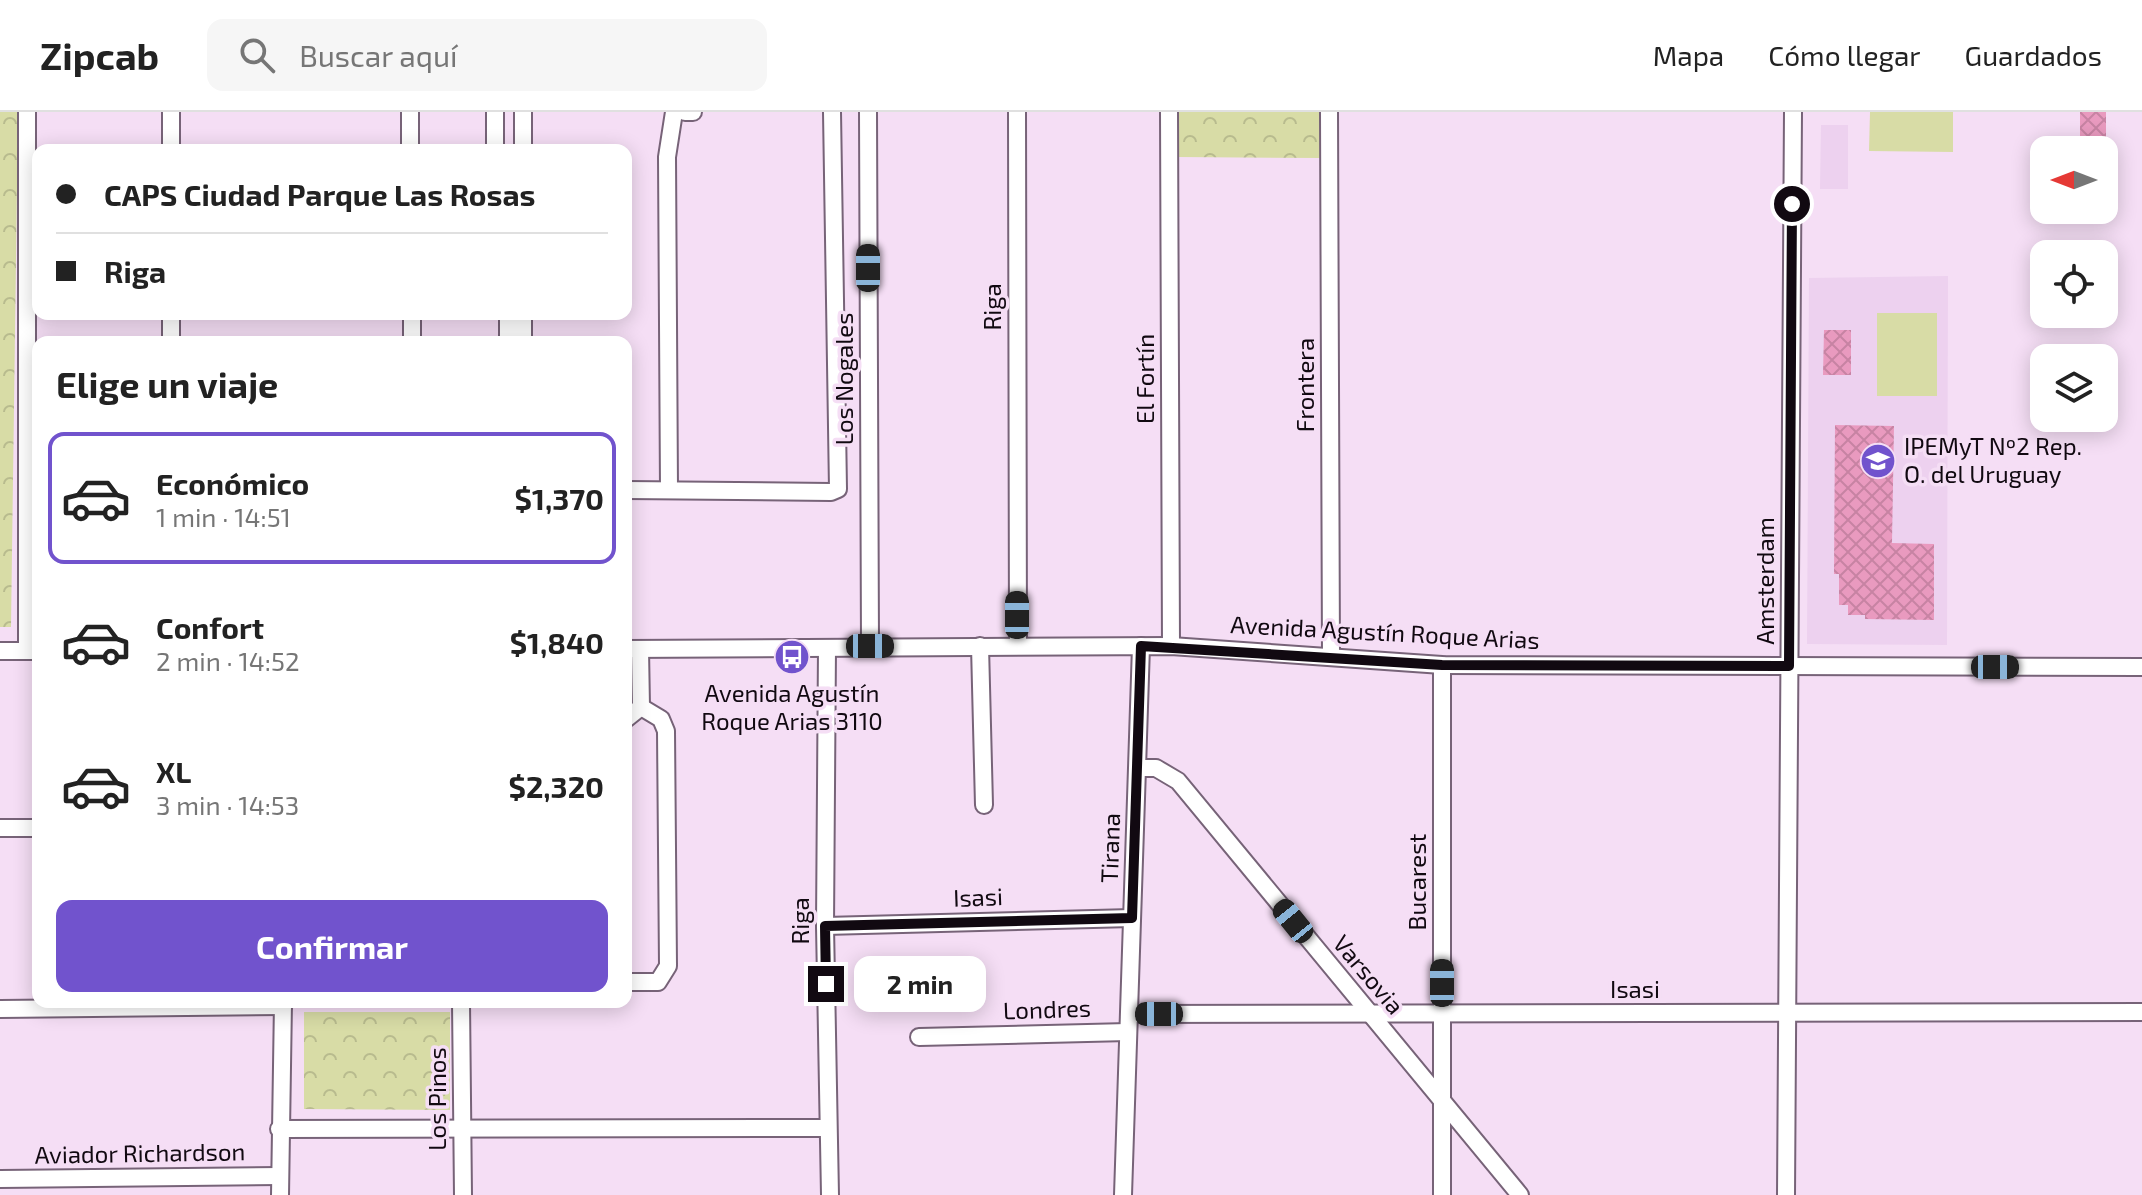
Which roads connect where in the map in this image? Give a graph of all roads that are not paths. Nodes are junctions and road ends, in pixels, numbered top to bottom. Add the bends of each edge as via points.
1 (27, 112) edge
2 (171, 112) edge
3 (410, 112) edge
4 (495, 112) edge
5 (523, 112) edge
6 (674, 112) edge
7 (685, 112) edge
8 (693, 112) edge
9 (702, 112) edge
10 (832, 112) edge
11 (868, 112) edge
12 (1017, 112) edge
13 (1169, 112) edge
14 (1329, 112) edge
15 (1793, 112) edge
16 (171, 144) edge
17 (410, 144) edge
18 (495, 144) edge
19 (523, 144) edge
20 (669, 489) junction
21 (632, 490) edge
22 (870, 646) junction
23 (980, 646) junction
24 (1018, 646) junction
25 (1141, 646) junction
26 (1171, 646) junction
27 (827, 648) junction
28 (633, 649) edge
29 (0, 651) edge
30 (32, 651) edge
31 (1331, 657) junction
32 (1442, 665) junction
33 (1789, 666) junction
34 (2142, 667) edge
35 (641, 707) junction
36 (632, 714) edge
37 (1138, 768) junction
38 (984, 805) dead end
39 (0, 828) edge
40 (32, 828) edge
41 (1132, 918) junction
42 (825, 926) junction
43 (632, 982) edge
44 (57, 1008) edge
45 (283, 1008) edge
46 (461, 1008) edge
47 (0, 1009) edge
48 (2142, 1012) edge
49 (1370, 1014) junction
50 (1442, 1014) junction
51 (1787, 1014) junction
52 (1128, 1023) junction
53 (919, 1037) dead end
54 (1442, 1101) junction
55 (827, 1128) junction
56 (279, 1129) junction
57 (461, 1129) junction
58 (280, 1176) junction
59 (0, 1179) edge
60 (280, 1195) edge
61 (463, 1195) edge
62 (830, 1195) edge
63 (1123, 1195) edge
64 (1442, 1195) edge
65 (1520, 1195) edge
66 (1786, 1195) edge

1 - 30 street
2 - 16 street
3 - 17 street
4 - 18 street
5 - 19 street
6 - 20 street via 667,157
7 - 8 street
8 - 9 street
10 - 20 street via 838,489
11 - 22 street, Los Nogales
12 - 24 street, Riga
13 - 26 street, El Fortín
14 - 31 street, Frontera
15 - 33 street, Amsterdam
20 - 21 street
22 - 23 street, Avenida Agustín Roque Arias
22 - 27 street, Avenida Agustín Roque Arias
23 - 24 street, Avenida Agustín Roque Arias
23 - 38 street
24 - 25 street, Avenida Agustín Roque Arias
25 - 26 street, Avenida Agustín Roque Arias
25 - 37 street, Tirana
26 - 31 street, Avenida Agustín Roque Arias
27 - 28 street, Avenida Agustín Roque Arias
27 - 42 street, Riga
28 - 35 street
29 - 30 street
31 - 32 street, Avenida Agustín Roque Arias
32 - 33 street, Avenida Agustín Roque Arias
32 - 50 street, Bucarest
33 - 34 street, Avenida Agustín Roque Arias
33 - 51 street, Amsterdam
35 - 36 street
35 - 43 street via 661,719 666,731 668,966 658,982
37 - 41 street, Tirana
37 - 49 street, Varsovia via 1156,768 1178,781
39 - 40 street
41 - 42 street, Isasi
41 - 52 street, Tirana
42 - 55 street, Riga
44 - 47 street
45 - 56 street
46 - 57 street, Los Pinos
48 - 51 street, Isasi
49 - 50 street, Isasi
49 - 52 street, Isasi
49 - 54 street, Varsovia
50 - 51 street, Isasi
50 - 54 street, Bucarest
51 - 66 street, Amsterdam
52 - 53 street, Londres
52 - 63 street, Tirana
54 - 64 street, Bucarest
54 - 65 street, Varsovia
55 - 57 street
55 - 62 street, Riga
56 - 57 street
56 - 58 street
57 - 61 street, Los Pinos
58 - 59 street, Aviador Richardson
58 - 60 street

